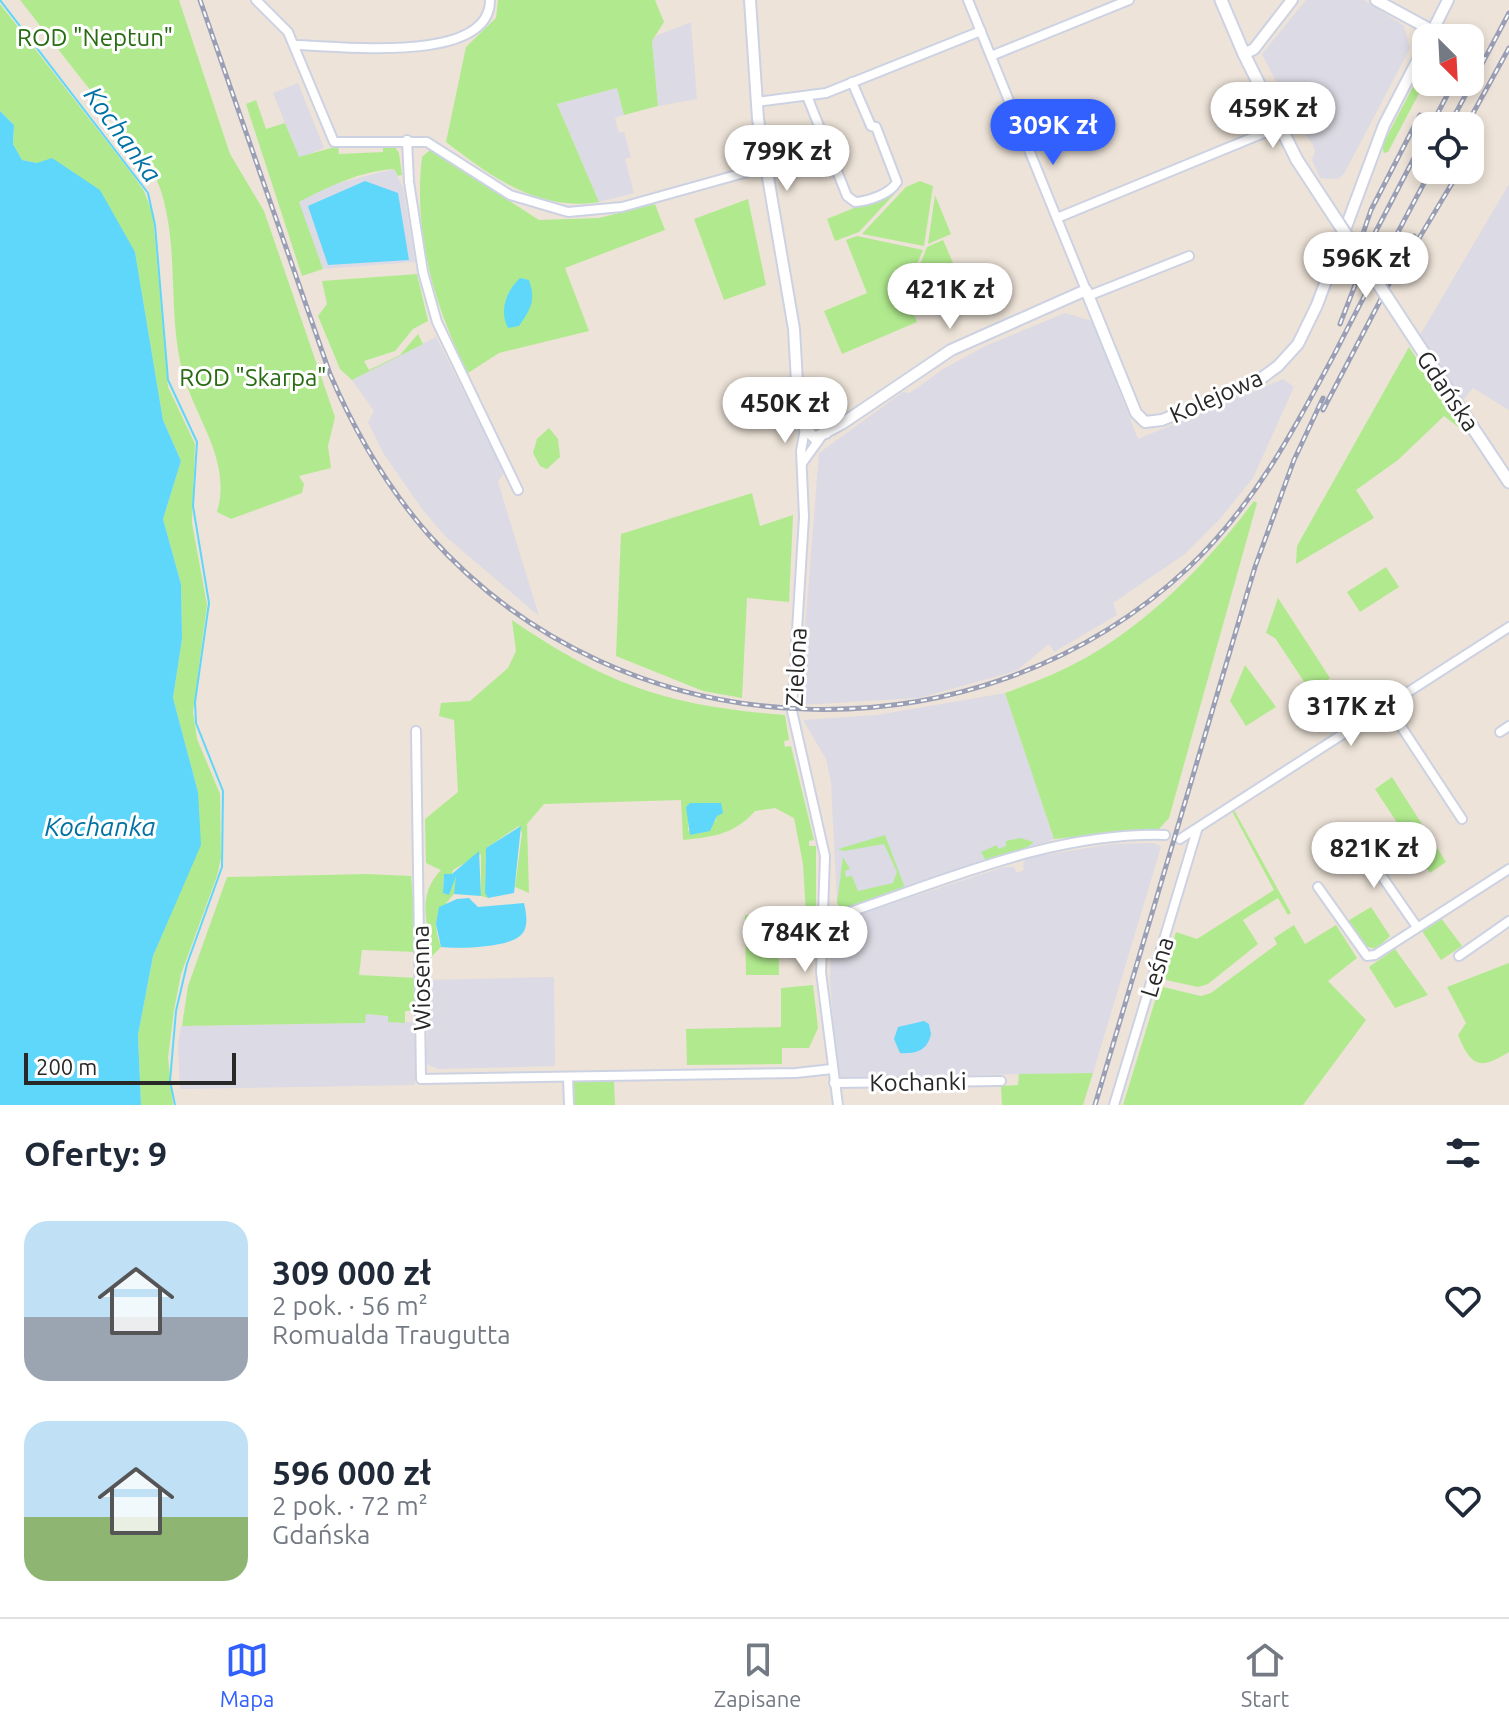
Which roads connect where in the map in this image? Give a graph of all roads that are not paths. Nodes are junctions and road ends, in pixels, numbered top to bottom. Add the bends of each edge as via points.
1 (256, 0) edge
2 (490, 0) edge
3 (750, 0) edge
4 (968, 0) edge
5 (1129, 0) edge
6 (1292, 0) edge
7 (1376, 0) edge
8 (1448, 0) edge
9 (1220, 2) edge
10 (1414, 24) edge
11 (1436, 24) edge
12 (981, 31) junction
13 (294, 45) junction
14 (1244, 54) junction
15 (991, 56) junction
16 (1412, 71) edge
17 (852, 82) junction
18 (807, 96) junction
19 (756, 102) junction
20 (1271, 130) dead end
21 (407, 140) junction
22 (765, 167) junction
23 (1057, 218) junction
24 (1189, 256) dead end
25 (1087, 293) junction
26 (799, 392) junction
27 (855, 413) junction
28 (823, 414) junction
29 (804, 427) junction
30 (824, 435) junction
31 (803, 462) junction
32 (1509, 482) edge
33 (518, 490) dead end
34 (1509, 627) edge
35 (1387, 705) junction
36 (1509, 726) edge
37 (416, 731) dead end
38 (1500, 732) dead end
39 (1462, 819) dead end
40 (1197, 829) junction
41 (1165, 835) dead end
42 (1354, 836) dead end
43 (1180, 839) dead end
44 (1509, 869) edge
45 (1318, 887) dead end
46 (824, 916) junction
47 (1509, 921) edge
48 (1417, 927) junction
49 (1459, 956) dead end
50 (832, 1069) junction
51 (568, 1077) junction
52 (1001, 1081) dead end
53 (834, 1083) junction
54 (569, 1105) edge
55 (838, 1105) edge
56 (1114, 1105) edge

1 - 13 street via 283,25
2 - 13 street via 488,11 458,40 381,50
3 - 19 street, Zielona
4 - 12 street
5 - 15 street
6 - 14 street via 1254,49
7 - 10 street
8 - 11 street
9 - 14 main road, Gdańska
12 - 15 street
12 - 17 street
13 - 21 street via 331,141
14 - 32 main road, Gdańska, bridge via 1297,160
15 - 23 street
16 - 25 street, Kolejowa via 1384,125 1308,328 1290,355 1259,380 1162,420 1145,422 1136,413
17 - 18 street
17 - 18 street via 897,182 892,190 864,201 847,196
18 - 19 street
19 - 22 street, Zielona
20 - 23 street
21 - 22 street via 439,147 510,195 568,212 622,207
21 - 33 street via 423,272 437,322
22 - 26 street, Zielona via 794,329
23 - 25 street
24 - 25 street
25 - 27 street via 965,342
26 - 28 street
26 - 29 street, Zielona
27 - 28 street
27 - 30 street
28 - 29 street via 813,413
28 - 30 street via 829,427
29 - 30 street via 809,435
29 - 31 street, Zielona
30 - 31 street
31 - 46 street, Zielona via 792,705 821,829
34 - 35 street
35 - 39 street
35 - 40 street
36 - 38 street
37 - 51 street, Wiosenna via 421,1079
40 - 43 street
40 - 56 street, Leśna
41 - 46 street via 1074,842 1031,852 841,915
42 - 48 street
44 - 48 street
45 - 48 street via 1367,956
46 - 50 street, Kochanki via 821,972
47 - 49 street
50 - 51 street, Wiosenna
50 - 53 street, Kochanki
51 - 54 street
52 - 53 street, Kochanki
53 - 55 street, Kochanki

